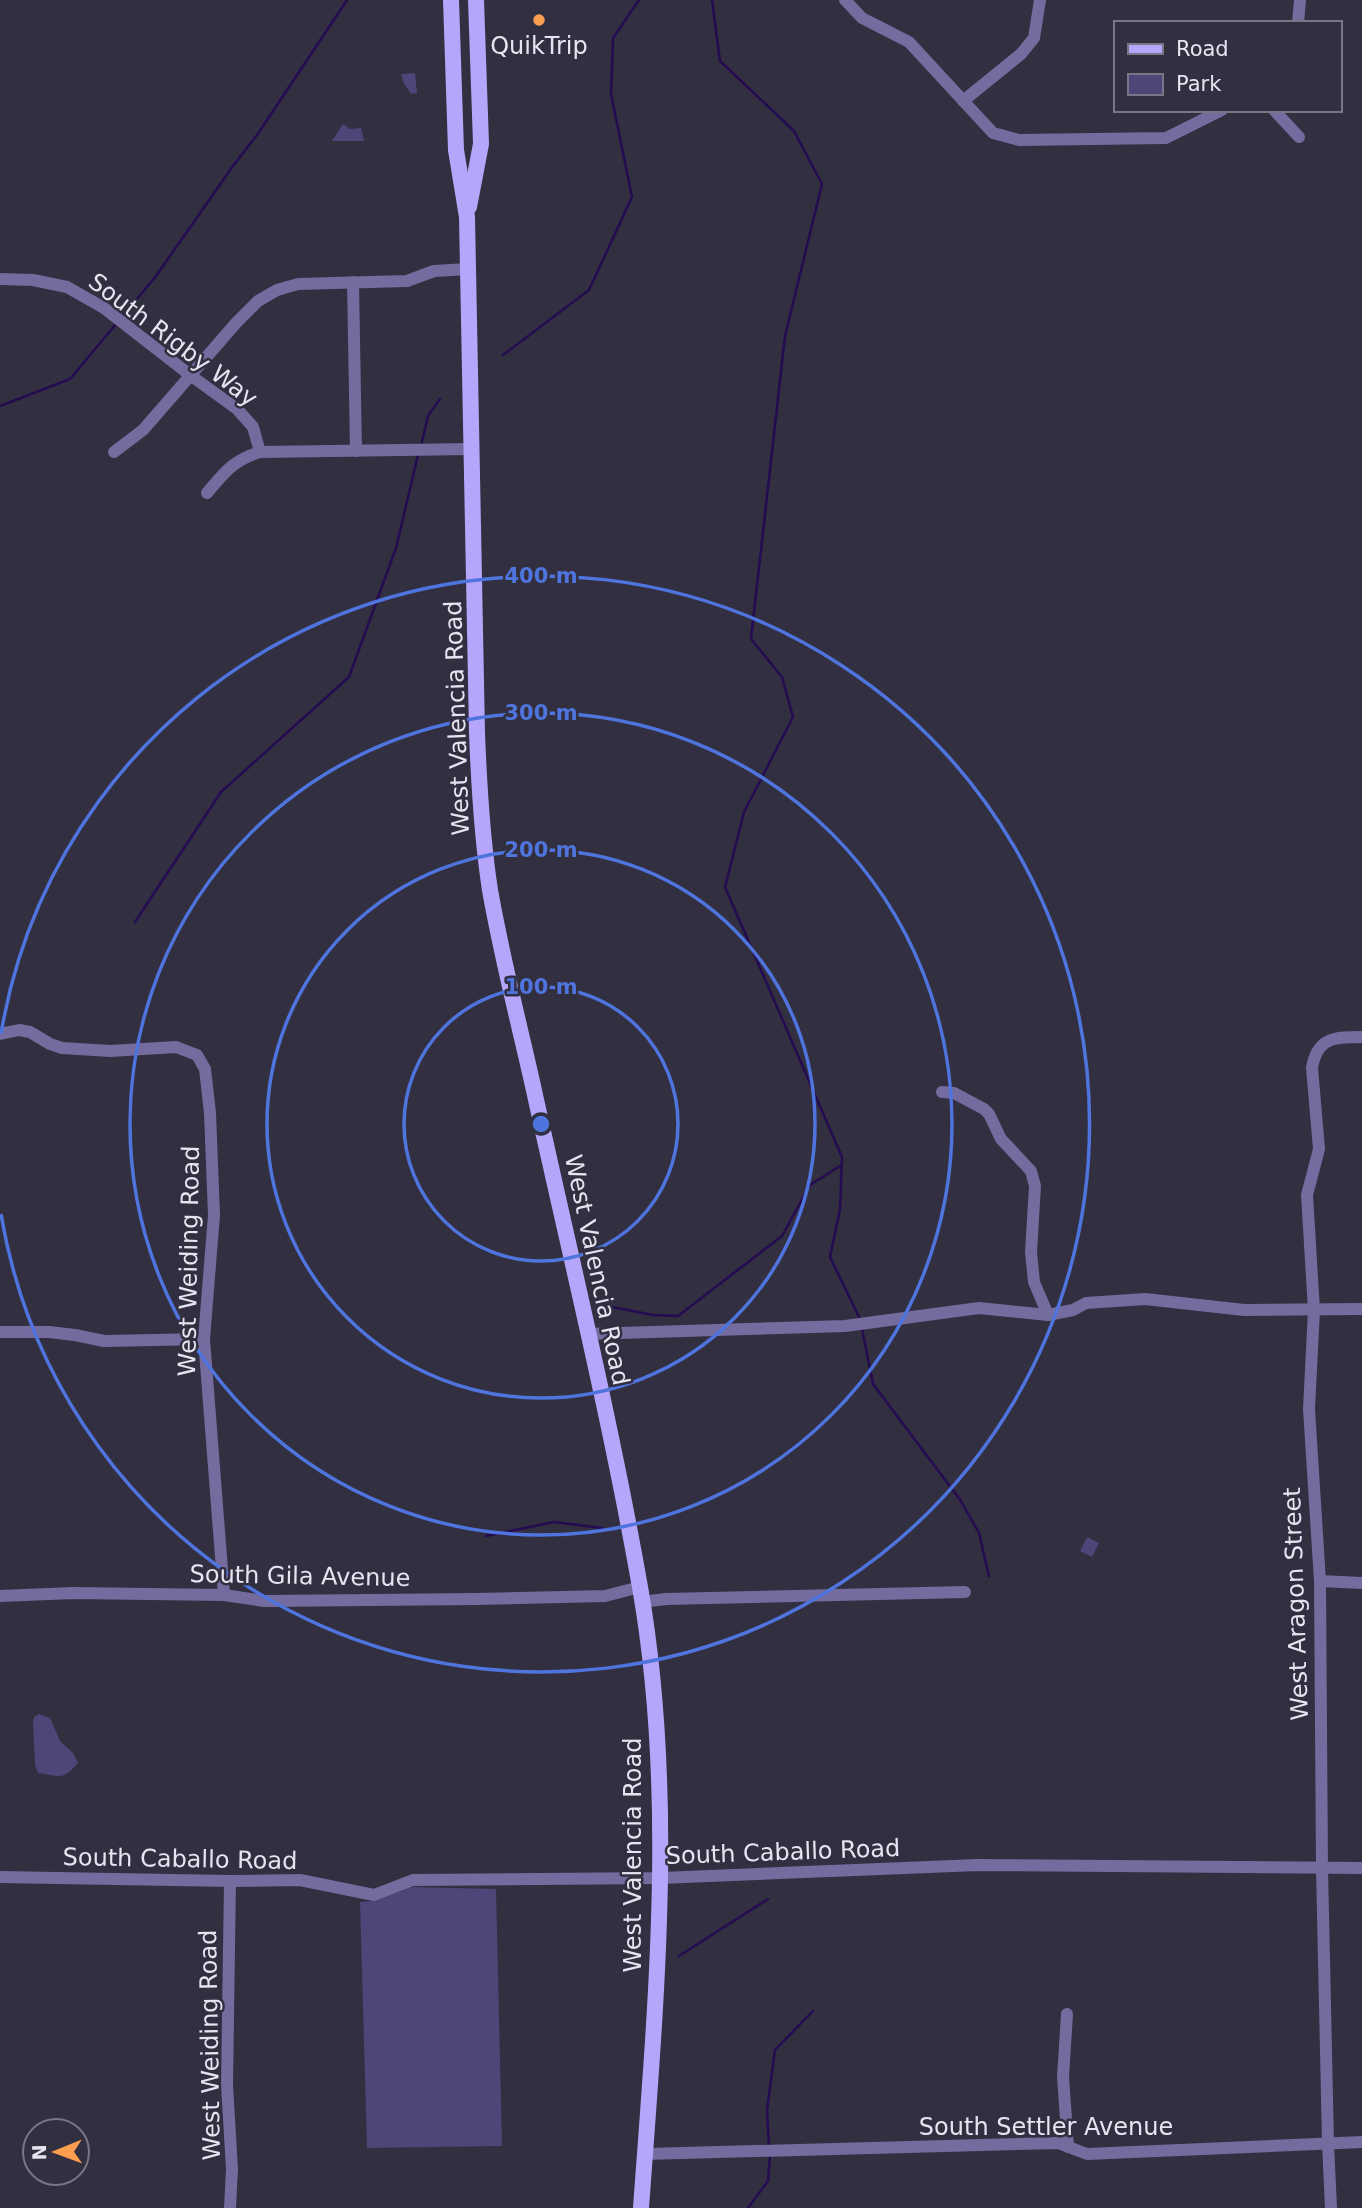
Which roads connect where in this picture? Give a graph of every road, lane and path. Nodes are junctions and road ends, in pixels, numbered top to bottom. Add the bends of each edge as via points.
1 (451, 0) edge
2 (476, 0) edge
3 (845, 0) edge
4 (1040, 0) edge
5 (1300, 0) edge
6 (1298, 21) edge
7 (963, 101) junction
8 (1218, 112) edge
9 (1276, 112) edge
10 (1299, 136) dead end
11 (467, 217) junction
12 (468, 269) junction
13 (0, 279) edge
14 (353, 282) junction
15 (190, 375) junction
16 (472, 449) junction
17 (356, 451) junction
18 (114, 452) dead end
19 (260, 452) junction
20 (207, 493) dead end
21 (0, 1034) edge
22 (1362, 1037) edge
23 (942, 1091) dead end
24 (1362, 1309) edge
25 (1314, 1310) junction
26 (1048, 1315) junction
27 (0, 1332) edge
28 (588, 1334) junction
29 (204, 1339) junction
30 (1320, 1581) junction
31 (1362, 1583) edge
32 (965, 1592) dead end
33 (224, 1595) junction
34 (641, 1595) junction
35 (0, 1597) edge
36 (1322, 1868) junction
37 (1362, 1868) edge
38 (0, 1877) edge
39 (661, 1878) junction
40 (230, 1881) junction
41 (1067, 2014) dead end
42 (1362, 2142) edge
43 (1328, 2143) junction
44 (1068, 2147) junction
45 (645, 2154) junction
46 (230, 2208) edge
47 (641, 2208) edge
48 (1331, 2208) edge

1 - 11 main road, West Valencia Road via 456,150
2 - 11 main road, West Valencia Road via 481,144
3 - 7 street via 862,18 909,42
4 - 7 street via 1034,37 1021,54
5 - 6 street
7 - 8 street via 993,133 1020,140 1166,138
9 - 10 street
11 - 12 main road, West Valencia Road
12 - 14 street via 434,271 407,281
12 - 16 main road, West Valencia Road
13 - 15 street, South Rigby Way via 67,287 104,308
14 - 15 street via 299,284 277,290 258,301
14 - 17 street
15 - 18 street via 144,430
15 - 19 street, South Rigby Way via 237,409 253,427
16 - 17 street
16 - 28 main road, West Valencia Road via 478,770 490,886
17 - 19 street
19 - 20 street via 228,468
21 - 29 street, West Weiding Road via 30,1032 62,1048 176,1047 197,1055 208,1084 214,1202
22 - 25 street, West Aragon Street via 1329,1039 1314,1057 1312,1068 1319,1149 1307,1195
23 - 26 street via 989,1114 1001,1139 1031,1171 1035,1186 1034,1282
24 - 25 street
25 - 26 street via 1244,1310 1145,1299 1086,1303
25 - 30 street, West Aragon Street via 1309,1409
26 - 28 street via 979,1308 845,1326
27 - 29 street via 49,1332 104,1341
28 - 34 main road, West Valencia Road
29 - 33 street, West Weiding Road
30 - 31 street
30 - 36 street, West Aragon Street
32 - 34 street, South Gila Avenue via 666,1599
33 - 34 street, South Gila Avenue via 264,1601
33 - 35 street, South Gila Avenue
34 - 39 main road, West Valencia Road via 658,1747
36 - 37 street, South Caballo Road
36 - 39 street, South Caballo Road via 978,1864
36 - 43 street, West Aragon Street
38 - 40 street, South Caballo Road
39 - 40 street, South Caballo Road via 414,1880 374,1895 300,1880
39 - 45 main road, West Valencia Road
40 - 46 street, West Weiding Road
41 - 44 street via 1063,2077
42 - 43 street, South Settler Avenue
43 - 44 street, South Settler Avenue via 1087,2154
43 - 48 street, West Aragon Street
44 - 45 street, South Settler Avenue via 1058,2143
45 - 47 main road, West Valencia Road

